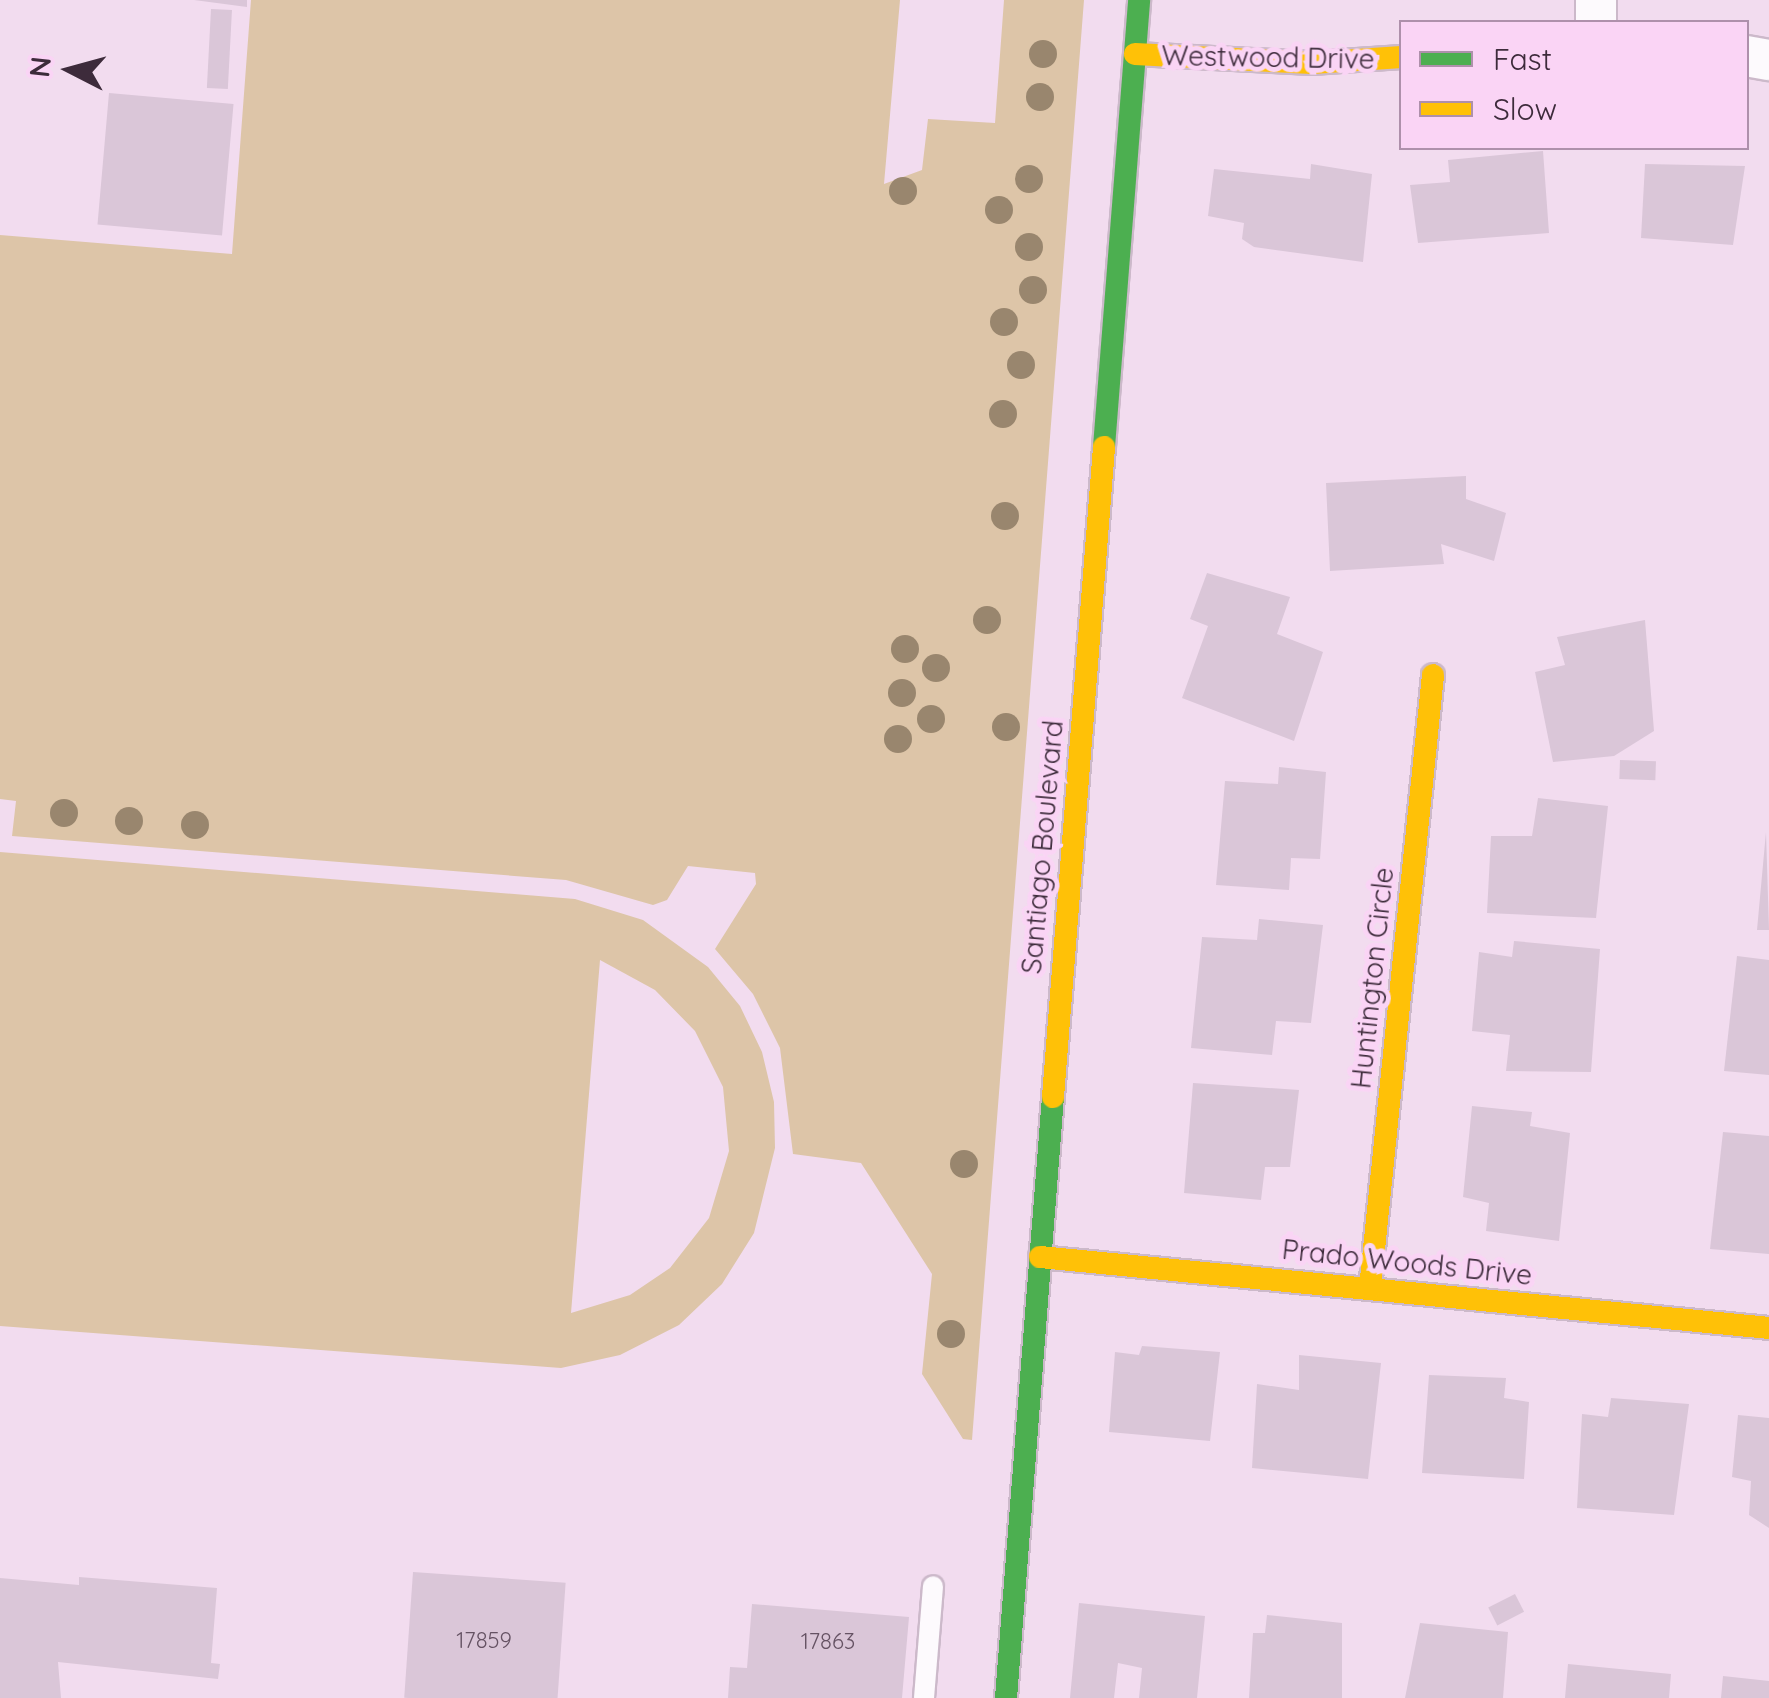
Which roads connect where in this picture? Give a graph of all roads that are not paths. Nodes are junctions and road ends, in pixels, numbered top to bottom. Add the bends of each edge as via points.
1 (1140, 0) edge
2 (1135, 54) junction
3 (1399, 57) edge
4 (1433, 675) dead end
5 (1040, 1256) junction
6 (1370, 1288) junction
7 (1769, 1328) edge
8 (932, 1586) dead end
9 (924, 1698) edge
10 (1006, 1698) edge

1 - 2 street, Santiago Boulevard
2 - 3 street, Westwood Drive via 1312,63
2 - 5 street, Santiago Boulevard
4 - 6 street, Huntington Circle
5 - 6 street, Prado Woods Drive
5 - 10 street, Santiago Boulevard
6 - 7 street, Prado Woods Drive
8 - 9 lane

